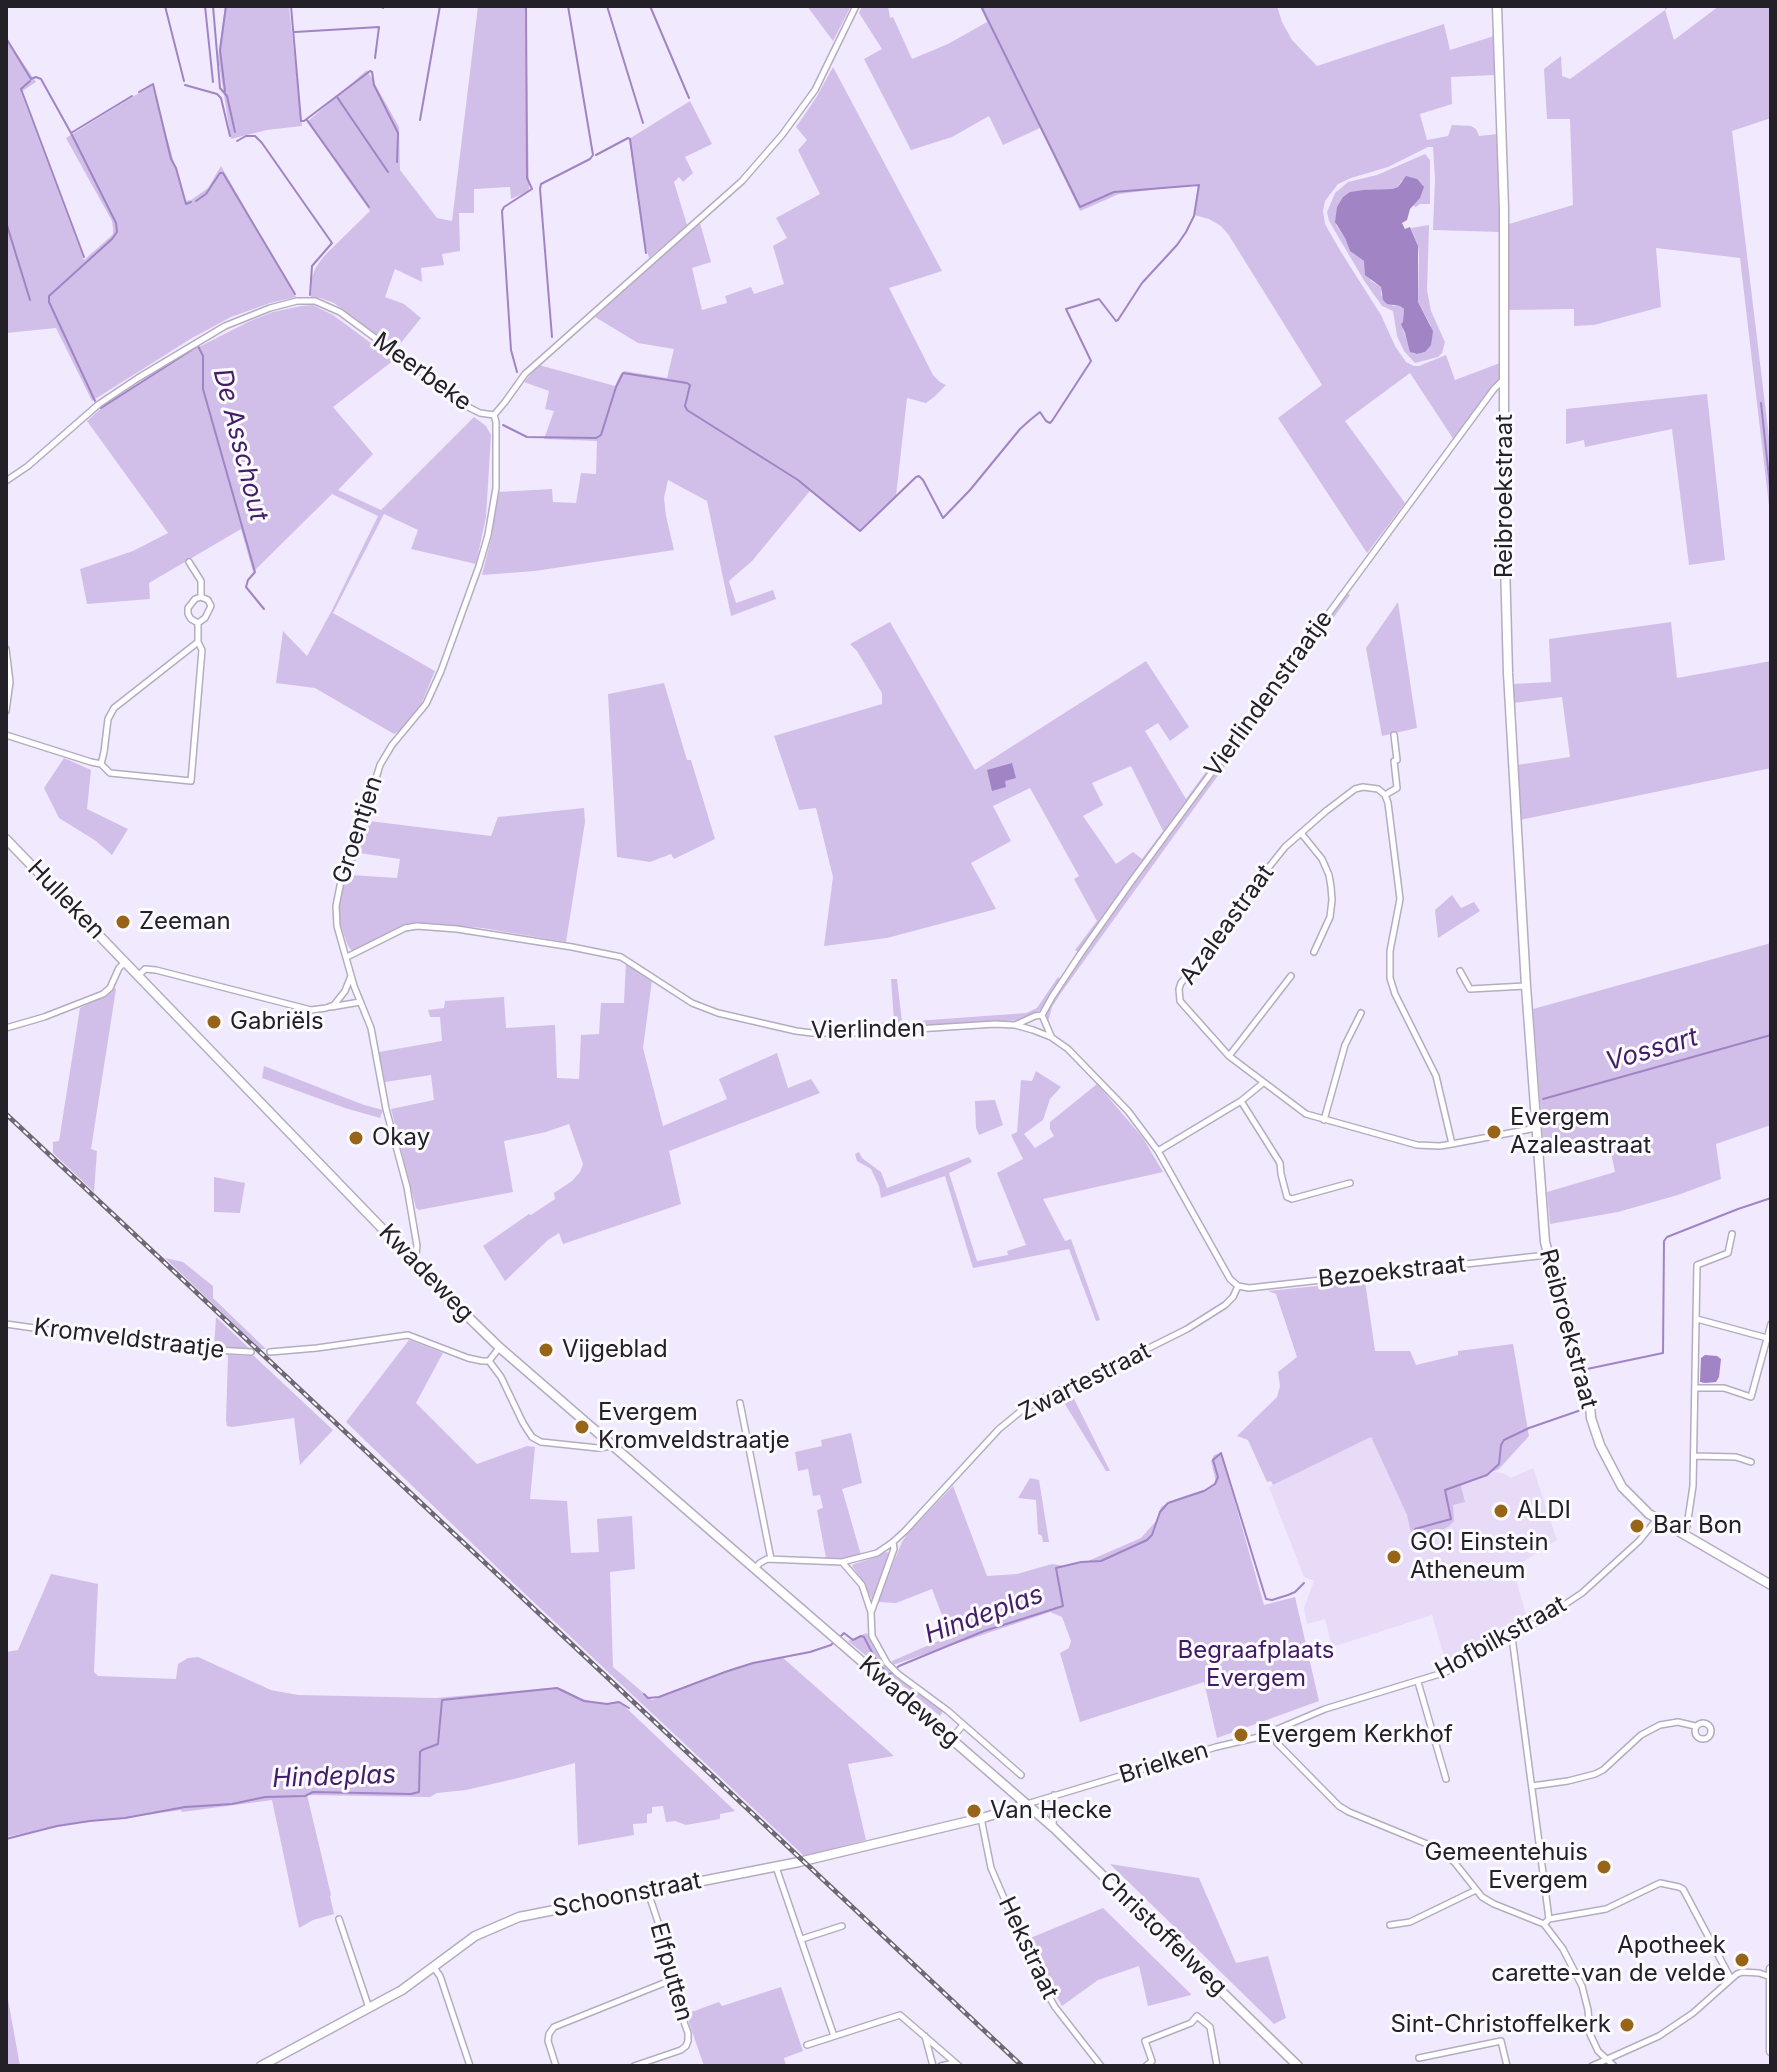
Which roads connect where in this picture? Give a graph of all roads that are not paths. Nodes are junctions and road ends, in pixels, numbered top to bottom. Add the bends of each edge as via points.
1 (856, 6) edge
2 (1497, 6) edge
3 (1504, 379) junction
4 (494, 415) junction
5 (6, 481) edge
6 (189, 562) dead end
7 (201, 597) junction
8 (198, 623) junction
9 (198, 642) junction
10 (6, 649) edge
11 (6, 711) edge
12 (6, 735) edge
13 (1394, 735) dead end
14 (101, 764) junction
15 (1385, 795) junction
16 (1301, 833) junction
17 (6, 839) edge
18 (1314, 952) dead end
19 (347, 957) junction
20 (126, 961) junction
21 (1460, 971) dead end
22 (139, 975) junction
23 (351, 975) junction
24 (1291, 976) dead end
25 (1526, 986) junction
26 (360, 1002) junction
27 (326, 1008) junction
28 (1361, 1013) dead end
29 (1042, 1015) junction
30 (1015, 1025) junction
31 (6, 1028) edge
32 (1051, 1037) junction
33 (1229, 1056) junction
34 (1263, 1083) junction
35 (1241, 1101) junction
36 (1324, 1120) junction
37 (1536, 1128) junction
38 (1452, 1144) junction
39 (1158, 1151) junction
40 (1350, 1183) dead end
41 (1732, 1234) dead end
42 (1547, 1255) junction
43 (415, 1262) junction
44 (1238, 1286) junction
45 (1697, 1319) junction
46 (6, 1324) edge
47 (1771, 1324) edge
48 (1767, 1338) junction
49 (499, 1347) junction
50 (251, 1352) dead end
51 (270, 1352) dead end
52 (489, 1361) junction
53 (1695, 1388) junction
54 (740, 1403) dead end
55 (613, 1446) junction
56 (1694, 1456) junction
57 (1751, 1462) dead end
58 (1657, 1519) junction
59 (1684, 1533) junction
60 (893, 1542) junction
61 (771, 1559) junction
62 (842, 1562) junction
63 (755, 1569) junction
64 (1770, 1583) edge
65 (871, 1612) junction
66 (1512, 1637) junction
67 (1418, 1682) junction
68 (963, 1725) junction
69 (1695, 1726) dead end
70 (1274, 1731) junction
71 (951, 1739) junction
72 (1021, 1775) dead end
73 (1446, 1779) dead end
74 (1532, 1786) junction
75 (1054, 1795) junction
76 (1026, 1804) junction
77 (981, 1818) junction
78 (1054, 1828) junction
79 (776, 1867) junction
80 (1476, 1890) junction
81 (647, 1891) junction
82 (339, 1919) dead end
83 (1547, 1922) junction
84 (1390, 1925) dead end
85 (842, 1926) dead end
86 (802, 1939) junction
87 (434, 1968) junction
88 (1771, 1969) edge
89 (1771, 1977) edge
90 (1731, 1979) junction
91 (669, 1981) junction
92 (369, 2009) junction
93 (834, 2036) junction
94 (925, 2036) junction
95 (807, 2045) dead end
96 (1771, 2051) edge
97 (1419, 2058) dead end
98 (1608, 2060) junction
99 (957, 2064) edge
100 (261, 2066) edge
101 (470, 2066) edge
102 (556, 2066) edge
103 (634, 2066) edge
104 (933, 2066) edge
105 (941, 2066) edge
106 (1101, 2066) edge
107 (1146, 2066) edge
108 (1217, 2066) edge
109 (1298, 2066) edge
110 (1507, 2066) edge
111 (1592, 2066) edge
112 (1614, 2066) edge

1 - 4 street, Meerbeke via 803,110 760,161 525,374
2 - 3 street, Reibroekstraat
3 - 25 street, Reibroekstraat via 1508,673
3 - 29 street, Vierlindenstraatje via 1131,882
4 - 5 street, Meerbeke via 470,408 331,307 297,301 225,326 138,378
4 - 19 street, Groentjen via 496,488 479,566 426,704 380,765 336,897 337,926
6 - 7 street via 201,581
7 - 8 street via 211,606
7 - 8 street via 188,608
8 - 9 street
9 - 14 street via 114,708
9 - 14 street via 202,650 191,781 110,773
10 - 11 street
12 - 14 street
13 - 15 street via 1397,788
15 - 16 street, Azaleastraat via 1371,787 1355,789
15 - 38 street via 1400,899 1390,978 1436,1076
16 - 18 street via 1322,859 1331,887 1330,917
16 - 33 street, Azaleastraat via 1181,983 1183,1006
17 - 20 street, Hulleken
19 - 23 street, Groentjen
19 - 30 street, Vierlinden via 405,928 457,929 621,957 692,1003 796,1031
20 - 22 street, Hulleken
20 - 31 street via 103,994
21 - 25 street via 1470,989
22 - 27 street via 145,969 156,970 301,1009
22 - 43 street, Kwadeweg
23 - 26 street, Groentjen
23 - 27 street via 340,999
24 - 33 street
25 - 37 street, Reibroekstraat
26 - 27 street
26 - 43 street, Groentjen via 371,1028 407,1187
28 - 36 street via 1345,1045
29 - 30 street
29 - 32 street
30 - 32 street, Vierlinden
32 - 39 street, Vierlinden via 1111,1091
33 - 34 street, Azaleastraat
34 - 35 street
34 - 36 street, Azaleastraat via 1306,1114
35 - 39 street
35 - 40 street via 1280,1163 1287,1197
36 - 38 street, Azaleastraat via 1417,1145
37 - 38 street, Azaleastraat
37 - 42 street, Reibroekstraat
39 - 44 street, Vierlinden
41 - 45 street via 1728,1253 1697,1265
42 - 44 street, Bezoekstraat
42 - 58 street, Reibroekstraat via 1600,1445 1622,1487
43 - 49 street, Kwadeweg
44 - 60 street, Zwartestraat via 1225,1305 1187,1329 1021,1411
45 - 48 street
45 - 53 street
46 - 50 street, Kromveldstraatje
47 - 48 street
48 - 53 street via 1751,1397 1724,1388
49 - 52 street
49 - 55 street, Kwadeweg
51 - 52 street via 408,1335
52 - 55 street via 532,1437 555,1444
53 - 56 street
54 - 61 street
55 - 63 street, Kwadeweg
56 - 57 street
56 - 59 street
58 - 59 street, Reibroekstraat
58 - 66 street, Hofbilkstraat via 1582,1593
59 - 64 street, Reibroekstraat
60 - 62 street via 877,1553
60 - 65 street, Zwartestraat
61 - 62 street
61 - 63 street
62 - 65 street, Kwadeweg via 862,1585
63 - 71 street, Kwadeweg
65 - 68 street, Kwadeweg via 872,1636 887,1663
66 - 67 street, Hofbilkstraat
66 - 74 street
67 - 70 street, Hofbilkstraat via 1325,1709
67 - 73 street
68 - 71 street
68 - 72 street, Kwadeweg
69 - 74 street via 1660,1725 1595,1774
70 - 75 street, Brielken
70 - 80 street via 1277,1743 1339,1806 1444,1853
71 - 76 street, Kwadeweg
74 - 83 street
75 - 76 street, Brielken
75 - 78 street
76 - 77 street, Schoonstraat
76 - 78 street, Christoffelweg
77 - 79 street, Schoonstraat
77 - 106 street, Hekstraat via 991,1868 1039,1979
78 - 109 street, Christoffelweg
79 - 81 street, Schoonstraat
79 - 86 street
80 - 83 street via 1494,1904
80 - 84 street via 1410,1922
81 - 87 street, Schoonstraat via 504,1923 463,1943
81 - 91 street, Elfputten via 666,1946
82 - 92 street
83 - 90 street via 1606,1909 1660,1883 1679,1887
83 - 98 street via 1577,1973 1590,2034
85 - 86 street
86 - 93 street
87 - 92 street, Schoonstraat
87 - 101 street
88 - 89 street
89 - 90 street via 1742,1972
89 - 96 street
90 - 98 street via 1659,2036
91 - 102 street via 554,2027 548,2041
91 - 103 street, Elfputten via 688,2033 686,2046
92 - 100 street, Schoonstraat
93 - 94 street via 900,2015
93 - 95 street
94 - 99 street
94 - 104 street
97 - 110 street via 1501,2041
98 - 111 street
98 - 112 street
99 - 105 street
107 - 108 street via 1152,2061 1145,2041 1197,2016 1210,2027

